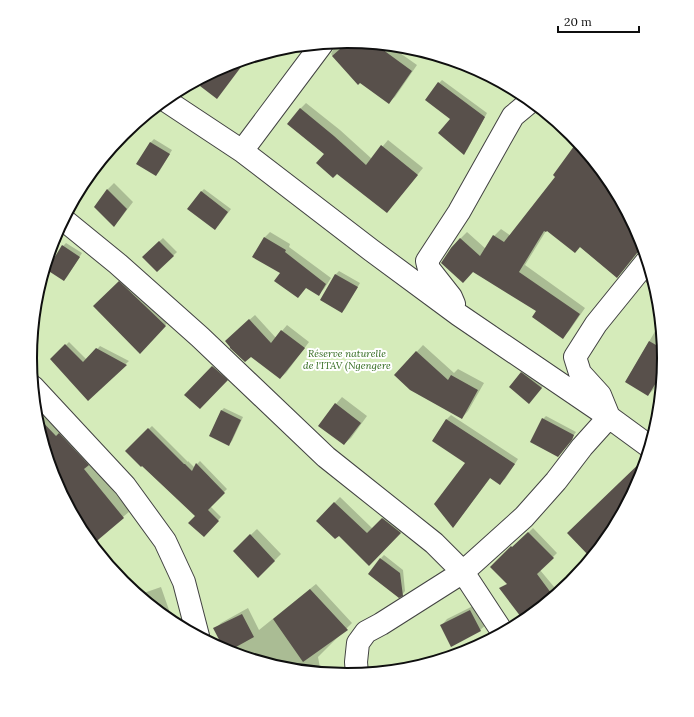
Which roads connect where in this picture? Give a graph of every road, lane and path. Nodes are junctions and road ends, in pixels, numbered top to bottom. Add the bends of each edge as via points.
1 (318, 50) edge
2 (171, 104) edge
3 (525, 106) edge
4 (242, 151) junction
5 (68, 223) edge
6 (643, 266) edge
7 (459, 314) junction
8 (39, 394) edge
9 (609, 417) junction
10 (645, 443) edge
11 (462, 572) junction
12 (500, 628) edge
13 (196, 629) edge
14 (356, 668) edge

1 - 4 street
2 - 4 street
3 - 7 street via 513,116 428,261 429,269 451,297
4 - 7 street
5 - 11 street via 200,337 326,457 434,543
6 - 9 street via 596,324 575,357 580,373 600,395
7 - 9 street
8 - 13 street via 126,486 165,541 184,582
9 - 10 street
9 - 11 street via 524,517
11 - 12 street
11 - 14 street via 366,632 358,643

